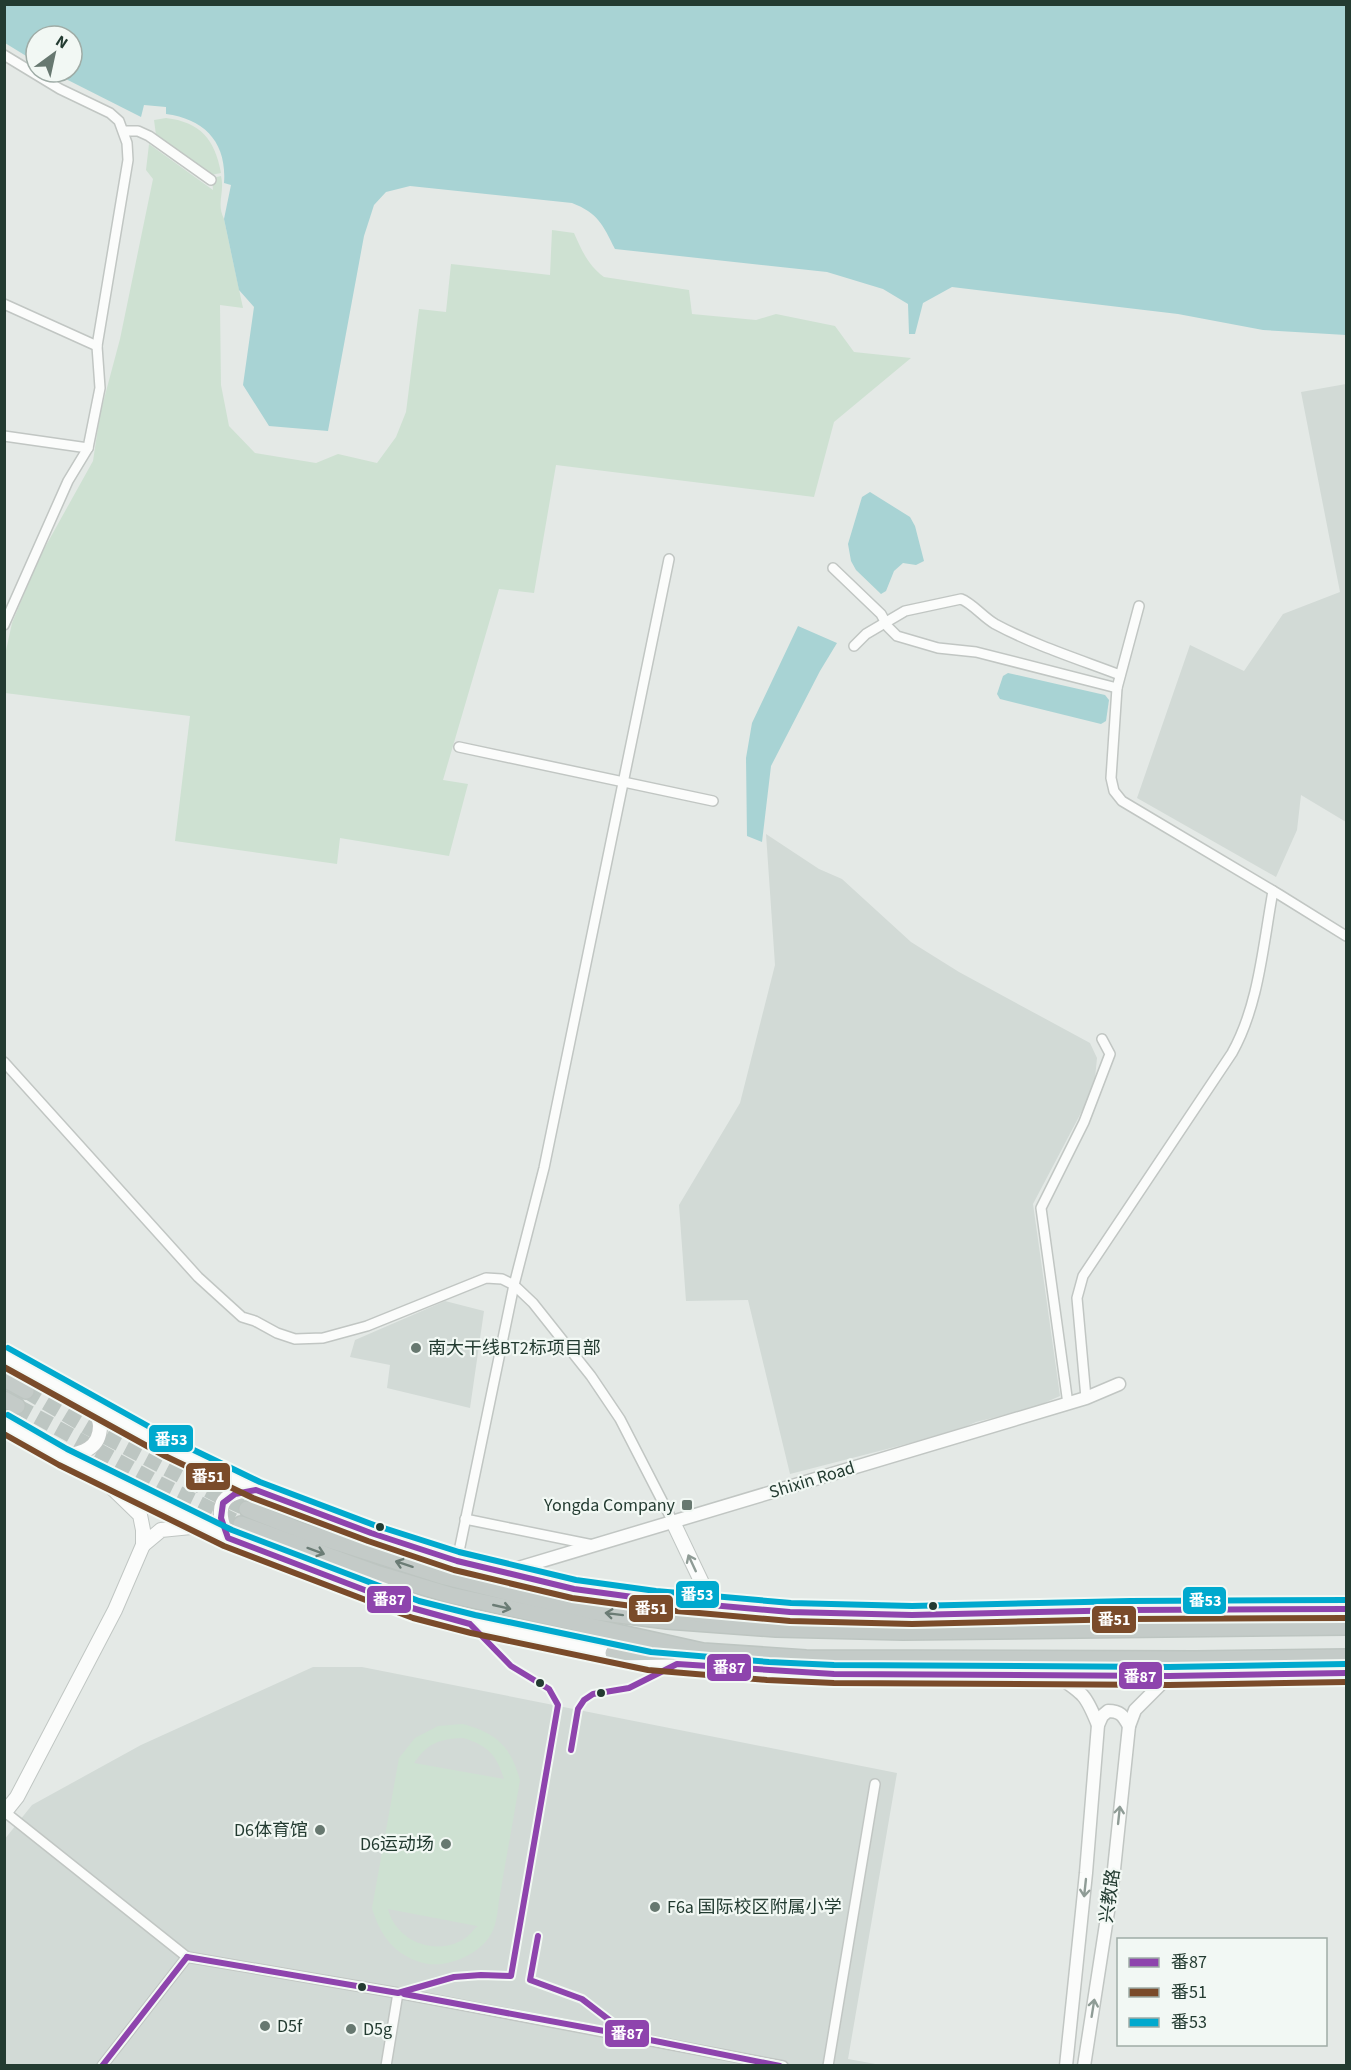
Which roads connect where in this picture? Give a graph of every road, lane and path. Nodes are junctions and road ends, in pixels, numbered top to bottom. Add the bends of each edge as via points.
1 (4, 55) edge
2 (124, 131) junction
3 (211, 180) dead end
4 (4, 304) edge
5 (97, 346) junction
6 (4, 436) edge
7 (88, 448) junction
8 (669, 559) dead end
9 (833, 568) dead end
10 (1139, 606) dead end
11 (885, 622) junction
12 (4, 625) edge
13 (854, 646) dead end
14 (1120, 675) junction
15 (1117, 688) junction
16 (459, 747) dead end
17 (624, 784) junction
18 (713, 801) dead end
19 (1273, 891) junction
20 (1347, 936) edge
21 (1102, 1039) dead end
22 (4, 1062) edge
23 (514, 1285) junction
24 (4, 1356) edge
25 (4, 1379) edge
26 (1119, 1383) dead end
27 (26, 1391) tunnel mouth
28 (1086, 1398) junction
29 (1068, 1404) junction
30 (94, 1407) junction
31 (4, 1423) edge
32 (63, 1457) junction
33 (97, 1474) junction
34 (256, 1490) junction
35 (247, 1509) tunnel mouth
36 (465, 1519) junction
37 (673, 1522) junction
38 (241, 1524) tunnel mouth
39 (202, 1525) junction
40 (228, 1538) junction
41 (143, 1545) junction
42 (595, 1545) junction
43 (457, 1562) junction
44 (504, 1573) junction
45 (574, 1589) junction
46 (712, 1604) junction
47 (1347, 1609) edge
48 (1347, 1627) edge
49 (776, 1629) junction
50 (703, 1651) junction
51 (613, 1653) junction
52 (1347, 1657) edge
53 (1347, 1673) edge
54 (1057, 1676) junction
55 (1169, 1676) junction
56 (1098, 1725) junction
57 (1129, 1726) junction
58 (875, 1784) dead end
59 (4, 1812) edge
60 (187, 1957) junction
61 (398, 1994) junction
62 (102, 2066) edge
63 (386, 2066) edge
64 (783, 2066) edge
65 (828, 2066) edge
66 (1066, 2066) edge
67 (1084, 2066) edge

1 - 2 street via 110,113
2 - 3 street via 149,136
2 - 5 street via 128,160
4 - 5 street
5 - 7 street via 100,388
6 - 7 street
7 - 12 street via 68,481
8 - 17 street
9 - 11 street
10 - 14 street
11 - 13 street
11 - 14 street via 905,611 961,599 994,623 1031,641
11 - 15 street via 897,636 914,642 976,651
14 - 15 street
15 - 19 street via 1111,778 1114,791 1122,801
16 - 17 street
17 - 18 street
17 - 23 street via 544,1168
19 - 20 street
19 - 28 street via 1244,1032 1083,1276 1077,1298
21 - 29 street via 1110,1054 1084,1122 1041,1208
22 - 23 street via 198,1277 242,1317 277,1334 295,1340 323,1338 366,1326 486,1278
23 - 36 street
23 - 37 street via 591,1376 620,1419
24 - 30 main road
25 - 27 highway
26 - 28 street, Shixin Road
28 - 29 street, Shixin Road
29 - 37 street, Shixin Road
30 - 32 main road via 100,1425 95,1444 84,1453
30 - 34 main road
31 - 32 main road
32 - 33 main road
33 - 39 main road
33 - 41 main road via 140,1515
34 - 40 main road via 228,1496 221,1508 220,1523
34 - 43 main road
49 -> 35 highway via 579,1610 445,1577
36 - 42 street
36 - 43 street
37 - 42 street, Shixin Road
46 -> 37 main road
38 -> 50 highway via 450,1595
39 - 40 main road
39 - 41 main road via 161,1530
40 - 51 main road via 416,1610
41 - 59 main road via 104,1630 17,1797
42 - 44 street, Shixin Road
43 - 44 main road
44 - 45 main road
45 - 46 main road
45 - 49 highway
46 - 47 main road via 790,1612 912,1615
48 - 49 highway via 903,1632
50 - 51 highway
50 - 52 highway via 782,1658
51 - 54 main road via 662,1662 779,1672
53 - 55 main road
54 - 55 main road
54 - 56 street via 1082,1692
55 - 57 street via 1135,1710
56 - 57 street via 1108,1711 1118,1711
56 -> 66 street, 兴教路
67 -> 57 street, 兴教路 via 1113,1879
58 - 65 street
59 - 60 street
60 - 61 street
60 - 62 street
61 - 63 street
61 - 64 street

